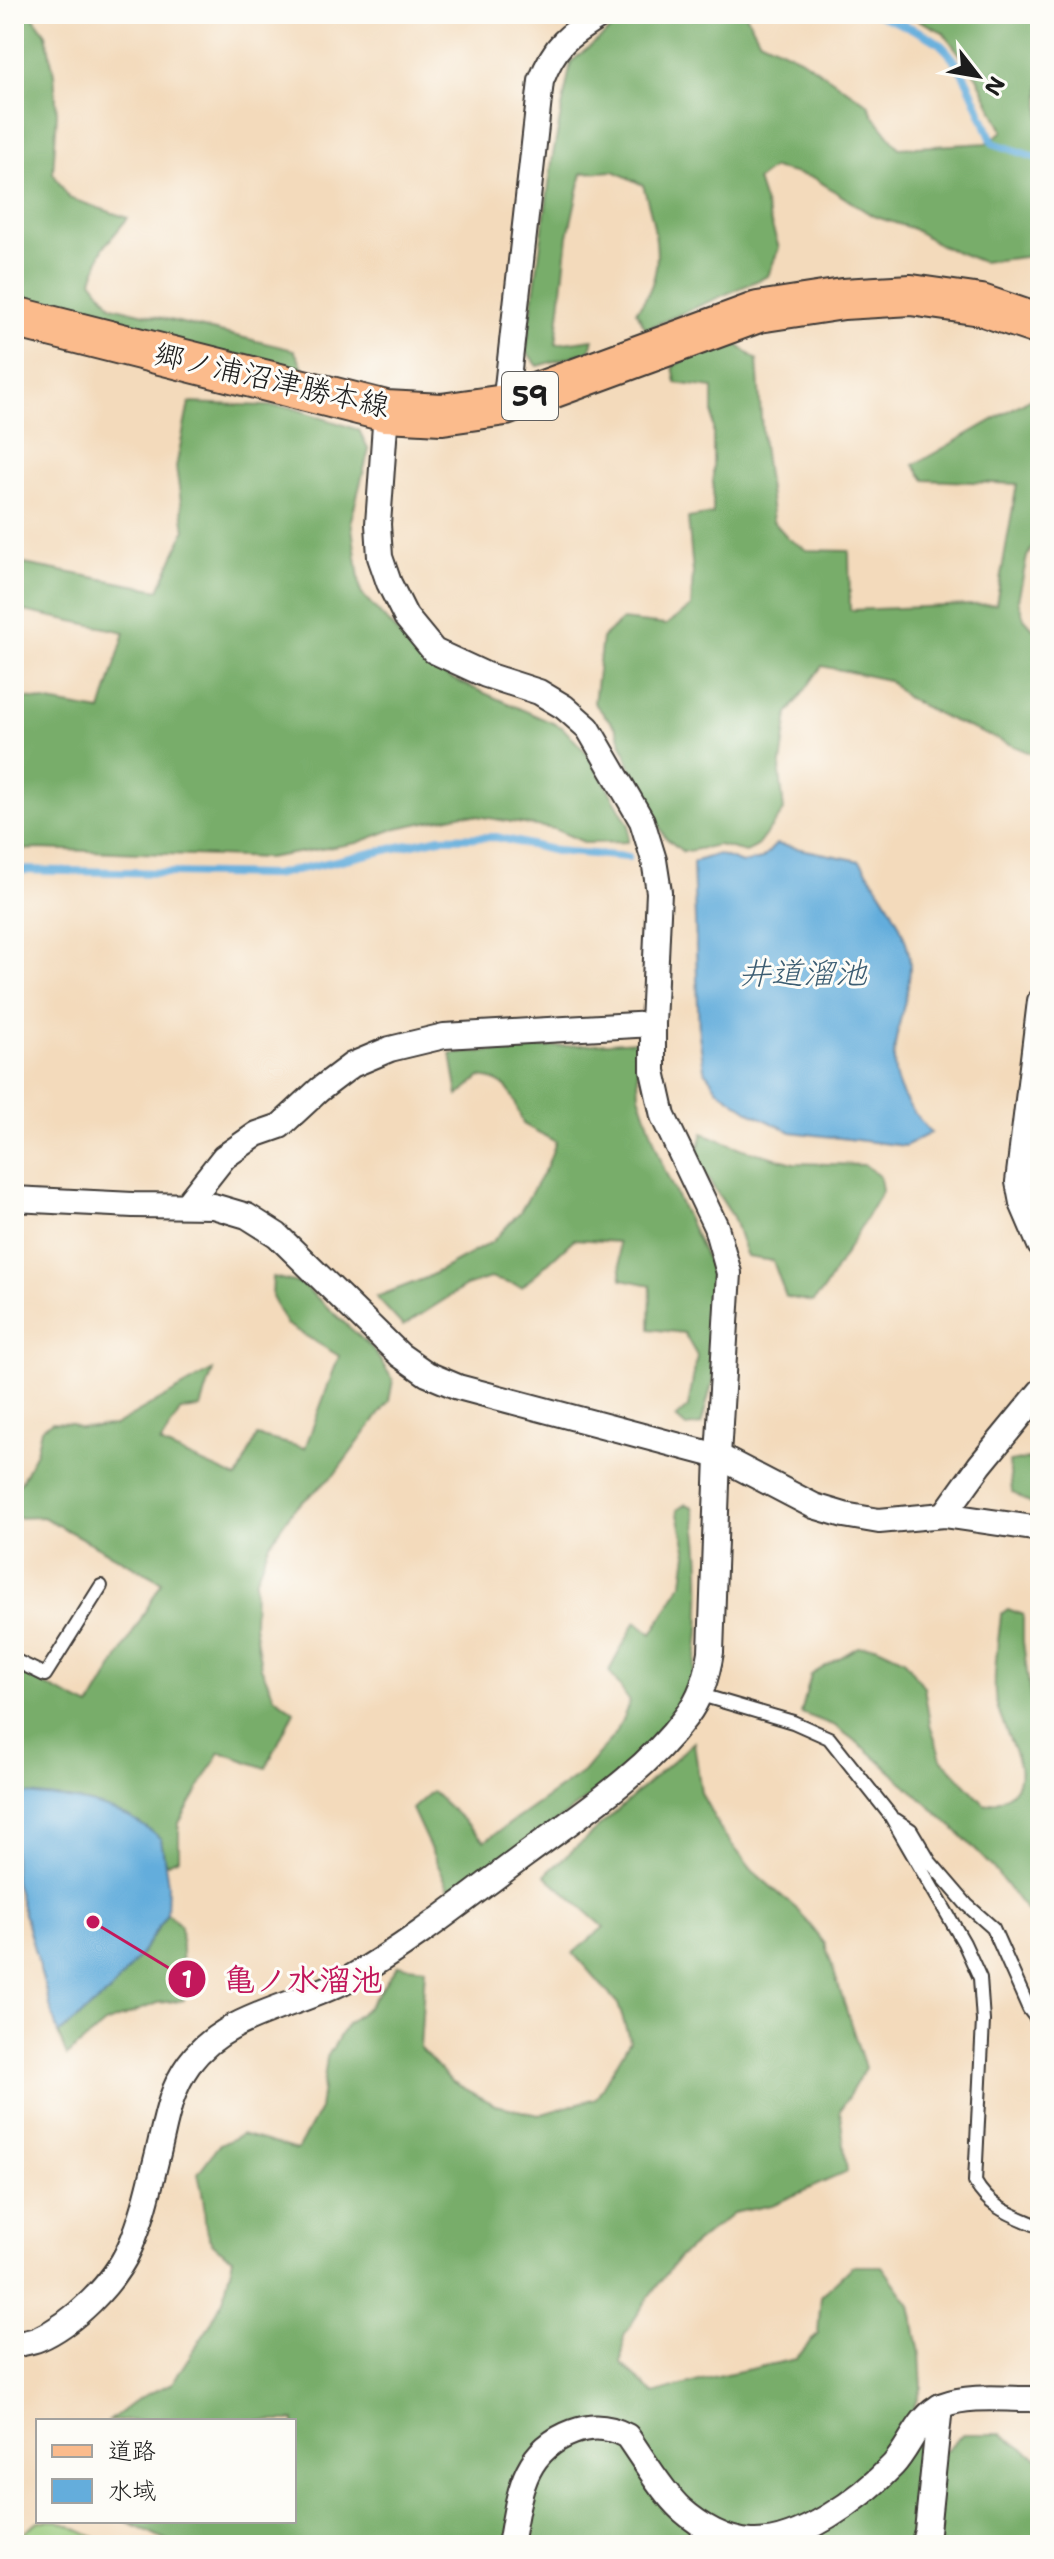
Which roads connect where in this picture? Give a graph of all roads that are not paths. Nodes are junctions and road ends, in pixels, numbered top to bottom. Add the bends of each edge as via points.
1 (603, 14) edge
2 (14, 317) edge
3 (1040, 325) edge
4 (505, 405) junction
5 (386, 411) junction
6 (1040, 1001) edge
7 (653, 1024) junction
8 (14, 1199) edge
9 (187, 1204) junction
10 (1040, 1245) edge
11 (1040, 1392) edge
12 (718, 1456) junction
13 (944, 1515) junction
14 (1040, 1529) edge
15 (101, 1586) dead end
16 (14, 1660) edge
17 (701, 1695) junction
18 (890, 1815) junction
19 (1040, 2023) edge
20 (1040, 2227) edge
21 (14, 2345) edge
22 (1040, 2399) edge
23 (940, 2406) junction
24 (510, 2545) edge
25 (923, 2545) edge

1 - 4 street via 572,33 551,55 541,81
2 - 5 main road, 郷ノ浦沼津勝本線 / 59
3 - 4 main road, 郷ノ浦沼津勝本線 / 59 via 981,305 911,295 843,299 758,312
4 - 5 main road, 郷ノ浦沼津勝本線 / 59 via 442,414
5 - 7 street via 380,557 406,617 434,651 564,707 588,728 642,821 659,892
6 - 10 street via 1018,1182
7 - 9 street via 444,1036 390,1049 352,1065 280,1126 257,1134 224,1157
7 - 12 street via 653,1071 663,1116 716,1227 729,1273
8 - 9 street
9 - 12 street via 247,1216 277,1235 400,1355 427,1374 458,1387
11 - 13 street
12 - 13 street via 814,1506 844,1515 879,1521
12 - 17 street via 711,1652
13 - 14 street
15 - 16 lane via 45,1675
17 - 18 lane via 829,1738
17 - 21 street via 656,1752 421,1932 343,1982 218,2037 191,2062 175,2086 142,2215 113,2277 71,2318 37,2339
18 - 19 lane via 911,1830 930,1862 993,1928
18 - 20 lane via 980,1978 983,2021 975,2182 997,2208
22 - 23 street via 961,2399
23 - 24 street via 895,2464 854,2500 812,2526 752,2542 722,2536 680,2508 627,2436 615,2429 587,2427 553,2439 533,2458
23 - 25 street

